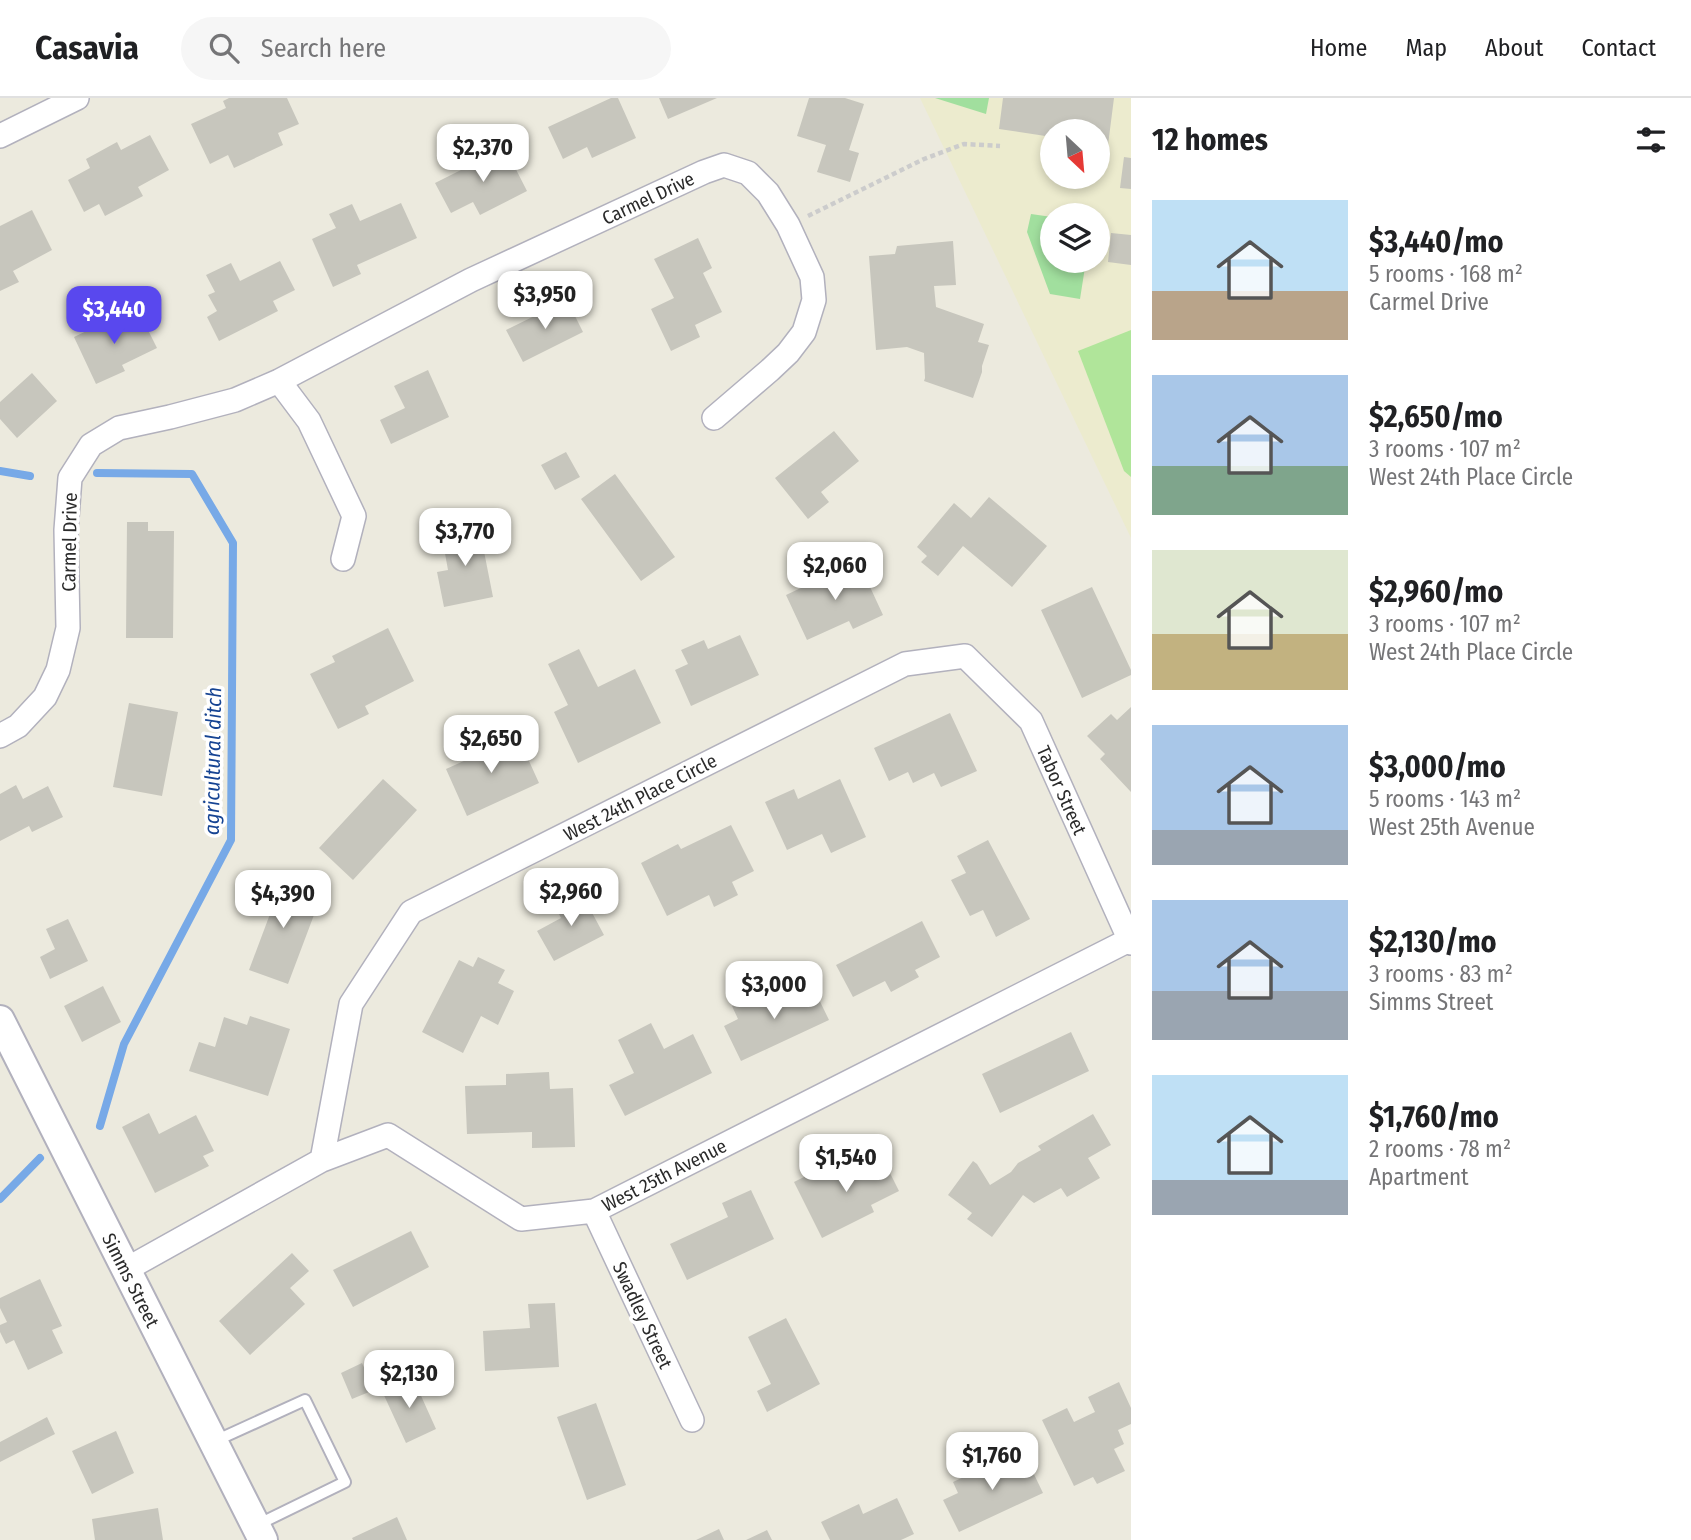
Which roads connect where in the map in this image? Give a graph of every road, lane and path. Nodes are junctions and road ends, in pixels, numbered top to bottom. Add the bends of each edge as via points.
1 (77, 98) edge
2 (0, 136) edge
3 (1000, 146) dead end
4 (788, 225) junction
5 (279, 381) junction
6 (714, 418) dead end
7 (343, 559) dead end
8 (964, 656) joint
9 (0, 736) edge
10 (1130, 942) edge
11 (0, 1020) edge
12 (322, 1160) junction
13 (594, 1211) junction
14 (125, 1270) junction
15 (692, 1420) dead end
16 (213, 1442) junction
17 (259, 1533) edge

1 - 2 street
3 - 4 path via 964,145 924,159
4 - 5 street, Carmel Drive via 768,192 748,173 724,165 471,280
4 - 6 street, Carmel Drive via 812,277 814,300 804,332 788,353
5 - 7 street via 309,421 354,516
5 - 9 street, Carmel Drive via 235,400 119,428 91,445 70,478 68,628 58,670 45,697 18,726
8 - 10 street, Tabor Street via 1031,721
8 - 12 street, West 24th Place Circle via 905,664 411,912 351,1004
10 - 13 street, West 25th Avenue
11 - 14 street, Simms Street
12 - 13 street, West 25th Avenue via 388,1135 521,1219
12 - 14 street, West 25th Avenue
13 - 15 street, Swadley Street
14 - 16 street, Simms Street
16 - 17 street, Simms Street
16 - 17 lane via 305,1399 345,1482

